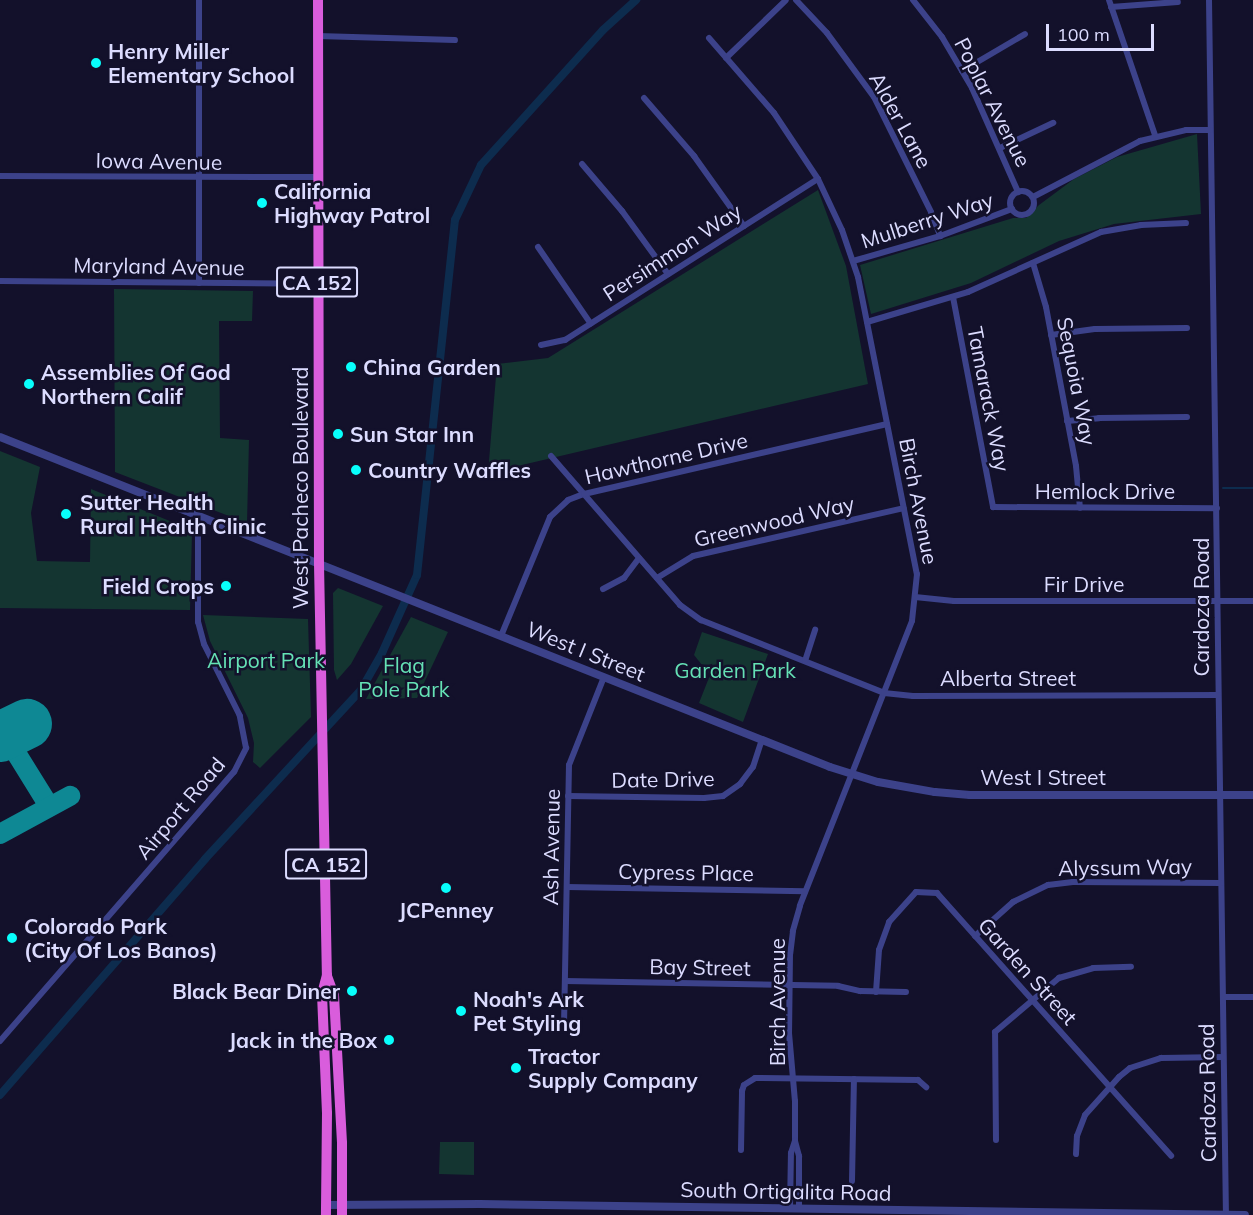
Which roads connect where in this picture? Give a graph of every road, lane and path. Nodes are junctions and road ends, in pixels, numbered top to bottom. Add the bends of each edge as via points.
1 (199, 0) edge
2 (318, 0) edge
3 (786, 0) edge
4 (796, 0) edge
5 (913, 0) edge
6 (1209, 0) edge
7 (1178, 2) dead end
8 (1110, 3) edge
9 (1025, 34) dead end
10 (318, 36) junction
11 (709, 38) dead end
12 (454, 40) dead end
13 (726, 58) junction
14 (962, 71) junction
15 (644, 98) dead end
16 (1053, 123) dead end
17 (1210, 130) junction
18 (1155, 135) junction
19 (1000, 148) junction
20 (582, 164) dead end
21 (0, 176) edge
22 (318, 177) junction
23 (199, 178) junction
24 (818, 179) junction
25 (1018, 192) junction
26 (1034, 197) junction
27 (1011, 209) junction
28 (1186, 223) dead end
29 (744, 226) junction
30 (940, 236) junction
31 (538, 247) dead end
32 (853, 261) junction
33 (1033, 263) junction
34 (668, 274) junction
35 (0, 281) edge
36 (199, 283) junction
37 (317, 284) junction
38 (953, 297) junction
39 (867, 322) junction
40 (591, 324) junction
41 (1187, 327) dead end
42 (1051, 335) junction
43 (542, 345) dead end
44 (1187, 417) dead end
45 (1067, 421) junction
46 (887, 424) junction
47 (0, 437) edge
48 (551, 456) dead end
49 (584, 494) junction
50 (993, 507) joint
51 (904, 508) junction
52 (1080, 508) junction
53 (1217, 508) junction
54 (198, 516) junction
55 (639, 558) junction
56 (319, 564) junction
57 (657, 578) junction
58 (603, 589) dead end
59 (915, 597) junction
60 (1218, 601) junction
61 (1253, 601) edge
62 (815, 630) dead end
63 (501, 636) junction
64 (805, 661) junction
65 (604, 677) junction
66 (884, 693) junction
67 (1218, 695) junction
68 (762, 740) junction
69 (852, 775) junction
70 (1220, 795) junction
71 (1253, 795) edge
72 (568, 796) junction
73 (1221, 883) junction
74 (567, 886) junction
75 (806, 891) junction
76 (975, 936) junction
77 (1131, 968) dead end
78 (327, 975) junction
79 (565, 981) junction
80 (790, 985) junction
81 (876, 992) junction
82 (906, 992) dead end
83 (1253, 997) edge
84 (1222, 998) junction
85 (1031, 1000) junction
86 (564, 1024) dead end
87 (0, 1041) edge
88 (1223, 1057) junction
89 (793, 1078) junction
90 (854, 1079) junction
91 (926, 1087) dead end
92 (1109, 1087) junction
93 (996, 1140) dead end
94 (741, 1150) dead end
95 (1076, 1154) dead end
96 (1171, 1156) dead end
97 (852, 1181) dead end
98 (794, 1208) junction
99 (326, 1210) edge
100 (342, 1210) edge
101 (742, 1212) edge
102 (973, 1213) edge
103 (1226, 1215) edge
104 (1245, 1215) edge

1 - 23 street
2 - 10 highway, West Pacheco Boulevard / CA 152
3 - 13 street
4 - 30 street, Alder Lane via 827,33 874,97
5 - 14 street, Poplar Avenue
6 - 17 street, Cardoza Road
7 - 8 street
8 - 18 street
9 - 14 street
10 - 12 street
10 - 22 highway, West Pacheco Boulevard / CA 152
11 - 13 street, Birch Avenue
13 - 24 street, Birch Avenue via 774,112
14 - 19 street, Poplar Avenue
15 - 29 street via 694,156
16 - 19 street
17 - 18 street
17 - 53 street, Cardoza Road
18 - 26 street
19 - 25 street, Poplar Avenue
20 - 34 street
21 - 23 street, Iowa Avenue
22 - 23 street, Iowa Avenue
22 - 37 highway, West Pacheco Boulevard / CA 152
23 - 36 street
24 - 29 street, Persimmon Way
24 - 32 street, Birch Avenue
25 - 26 street via 1023,190
25 - 27 street via 1012,197
26 - 27 street via 1035,206 1026,215 1020,216
27 - 30 street, Mulberry Way
28 - 33 street via 1101,232
29 - 34 street, Persimmon Way
30 - 32 street, Mulberry Way
31 - 40 street
32 - 39 street, Birch Avenue
33 - 38 street
33 - 42 street, Sequoia Way
34 - 40 street, Persimmon Way
35 - 36 street, Maryland Avenue
36 - 37 street, Maryland Avenue
37 - 56 highway, West Pacheco Boulevard / CA 152
38 - 39 street
38 - 50 street, Tamarack Way
39 - 46 street, Birch Avenue
40 - 43 street, Persimmon Way via 565,340
41 - 42 street via 1095,329
42 - 45 street, Sequoia Way
44 - 45 street
45 - 52 street, Sequoia Way
46 - 49 street, Hawthorne Drive
46 - 51 street, Birch Avenue
47 - 54 street, West I Street
48 - 49 street, Alberta Street
49 - 55 street, Alberta Street
49 - 63 street, Hawthorne Drive via 568,500 550,517
50 - 52 street, Hemlock Drive
51 - 57 street, Greenwood Way via 693,556
51 - 59 street, Birch Avenue via 917,574
52 - 53 street, Hemlock Drive
53 - 60 street, Cardoza Road
54 - 56 street, West I Street
54 - 87 street, Airport Road via 198,622 204,644 240,716 246,748 234,772
55 - 57 street, Alberta Street
55 - 58 street via 624,578
56 - 63 street, West I Street
56 - 78 highway, West Pacheco Boulevard / CA 152
57 - 64 street, Alberta Street via 680,605 701,620
59 - 60 street, Fir Drive via 954,601
59 - 66 street, Birch Avenue via 912,621
60 - 61 street, Fir Drive
60 - 67 street, Cardoza Road
62 - 64 street
63 - 65 street, West I Street
64 - 66 street, Alberta Street
65 - 68 street, West I Street
65 - 72 street, Ash Avenue via 569,765
66 - 67 street, Alberta Street
66 - 69 street, Birch Avenue
67 - 70 street, Cardoza Road
68 - 69 street, West I Street
68 - 72 street, Date Drive via 753,767 740,784 723,796
69 - 70 street, West I Street via 914,790 959,794
69 - 75 street, Birch Avenue
70 - 71 street, West I Street
70 - 73 street, Cardoza Road
72 - 74 street, Ash Avenue
73 - 76 street, Alyssum Way via 1048,885 1013,902
73 - 84 street, Cardoza Road
74 - 75 street, Cypress Place
74 - 79 street, Ash Avenue
75 - 80 street, Birch Avenue via 793,931
76 - 81 street, Garden Street via 937,893 916,892 896,911 883,933
76 - 85 street, Garden Street
77 - 85 street via 1094,968 1070,973
78 - 99 highway, West Pacheco Boulevard / CA 152 via 322,993
78 - 100 highway, West Pacheco Boulevard / CA 152 via 334,995
79 - 80 street, Bay Street
79 - 86 street, Ash Avenue
80 - 81 street, Bay Street
80 - 89 street, Birch Avenue
81 - 82 street, Bay Street
83 - 84 street
84 - 88 street, Cardoza Road
85 - 92 street, Garden Street
85 - 93 street via 996,1032
88 - 92 street via 1145,1062 1130,1068
88 - 103 street, Cardoza Road
89 - 90 street
89 - 94 street via 755,1078 747,1083 742,1091
89 - 98 street, Birch Avenue via 799,1156
90 - 91 street via 918,1080
90 - 97 street
92 - 95 street via 1085,1115 1077,1136
92 - 96 street, Garden Street
98 - 101 street, South Ortigalita Road
98 - 102 street, South Ortigalita Road
99 - 100 street, South Ortigalita Road
100 - 101 street, South Ortigalita Road
102 - 103 street, South Ortigalita Road
103 - 104 street, South Ortigalita Road

